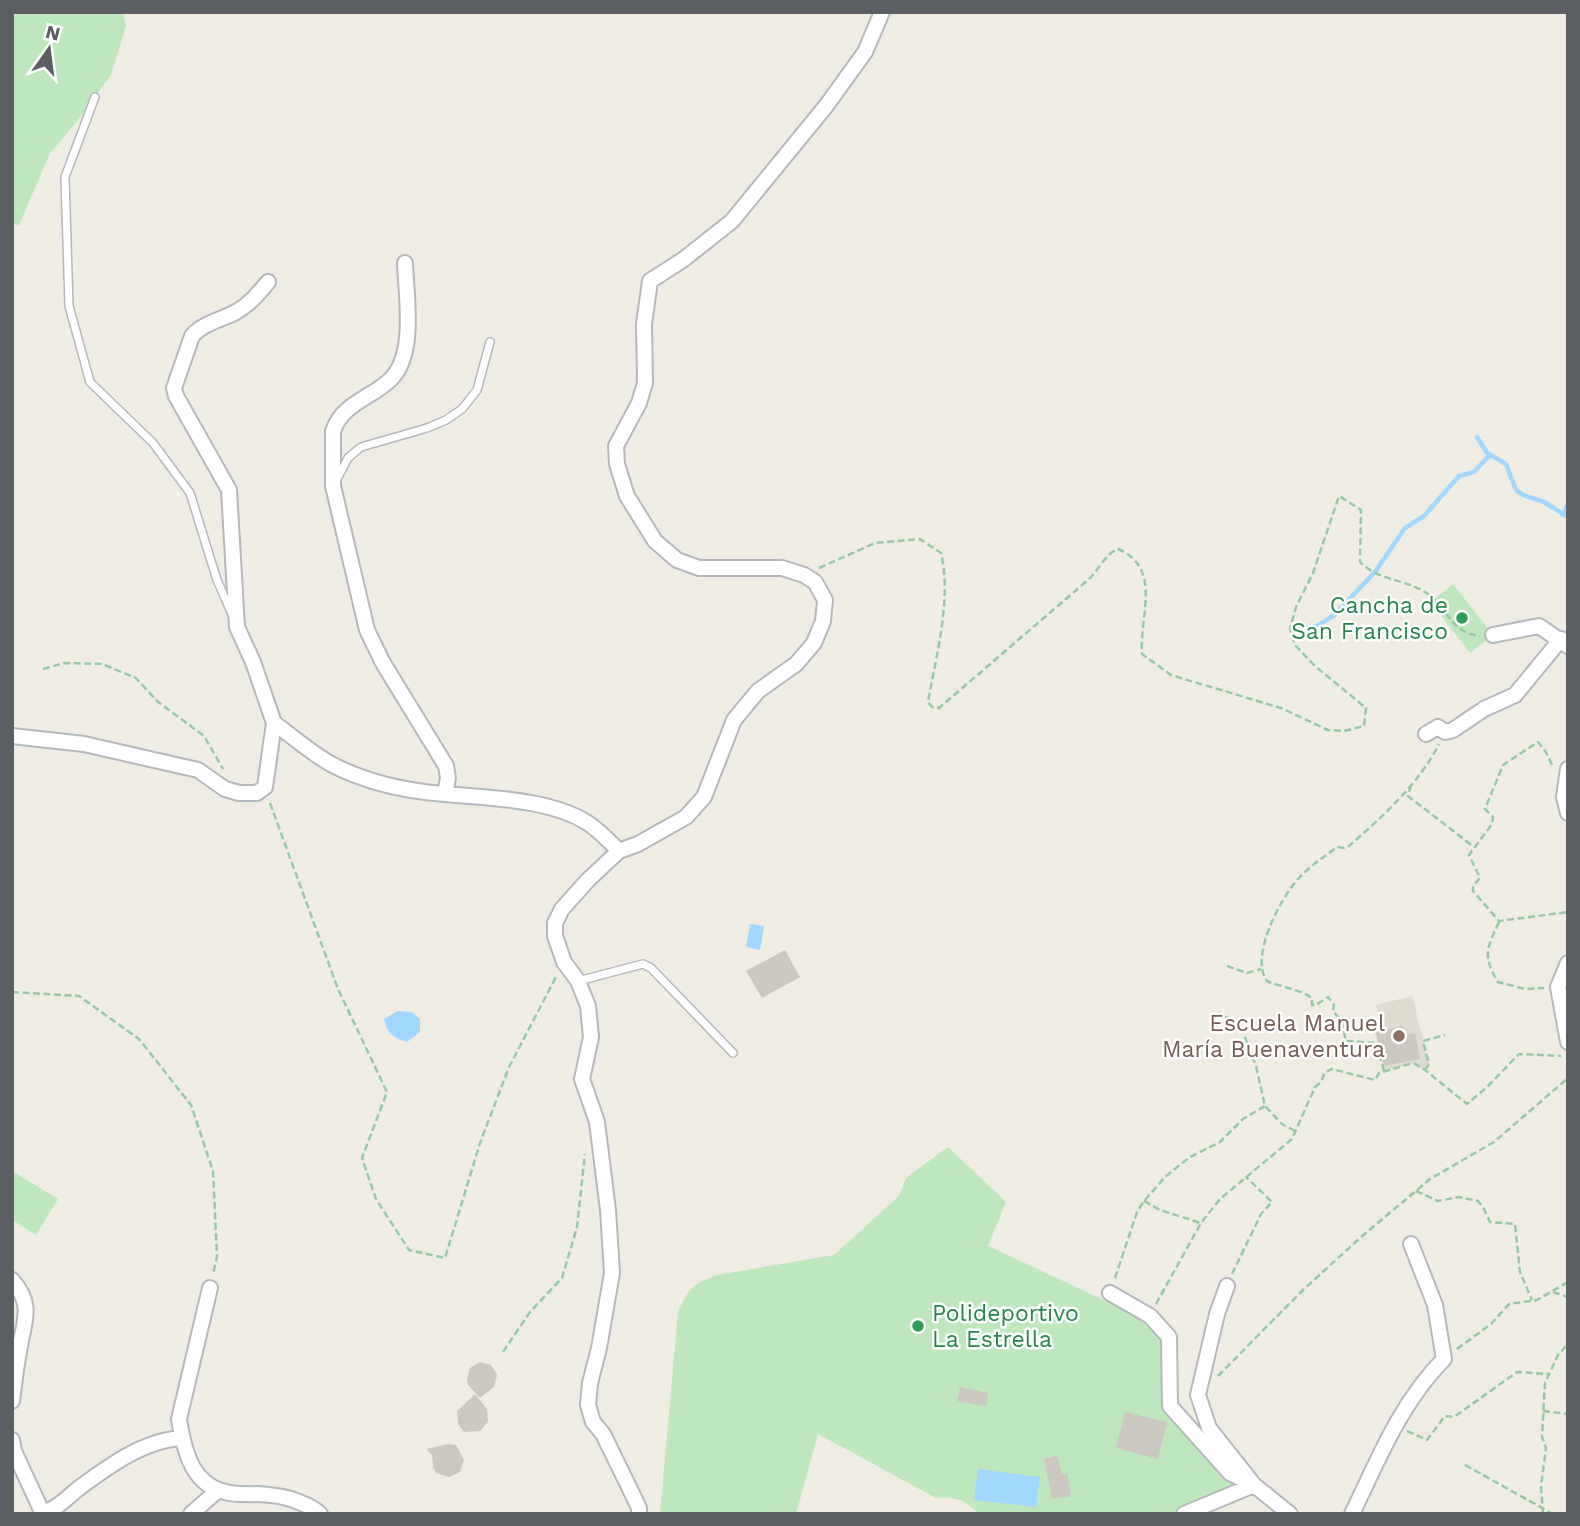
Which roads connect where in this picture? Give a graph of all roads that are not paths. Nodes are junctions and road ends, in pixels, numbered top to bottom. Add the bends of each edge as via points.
1 (882, 12) edge
2 (95, 97) dead end
3 (405, 262) dead end
4 (268, 282) dead end
5 (490, 342) dead end
6 (333, 486) junction
7 (237, 627) junction
8 (1493, 635) road end
9 (1564, 642) edge
10 (274, 723) junction
11 (1426, 734) dead end
12 (12, 736) edge
13 (1567, 771) edge
14 (445, 794) junction
15 (1568, 813) edge
16 (619, 851) junction
17 (1568, 963) edge
18 (578, 981) junction
19 (1568, 1042) edge
20 (733, 1054) dead end
21 (1410, 1244) dead end
22 (12, 1280) edge
23 (1227, 1286) road end
24 (210, 1288) road end
25 (1110, 1293) road end
26 (12, 1401) edge
27 (182, 1438) junction
28 (12, 1440) edge
29 (1254, 1485) junction
30 (217, 1491) junction
31 (43, 1513) edge
32 (191, 1514) edge
33 (320, 1514) edge
34 (639, 1514) edge
35 (1184, 1514) edge
36 (1290, 1514) edge
37 (1352, 1514) edge

1 - 16 street via 865,52 732,221 650,281 644,324 645,383 616,446 627,496 655,541 677,560 699,568 782,568 815,582 825,600 814,643 796,664 741,709 704,797 686,817
2 - 7 lane via 65,177 69,306 90,382 153,443 190,493
3 - 6 street via 408,339 402,361 392,378 347,409 336,423
4 - 7 street via 255,299 192,335 174,388 229,490
5 - 6 lane via 477,390 462,409 427,428 361,447 348,458
6 - 14 street via 367,630 446,766
7 - 10 street
8 - 9 street via 1539,625
9 - 11 street via 1515,695 1453,730 1445,732 1438,727
10 - 12 street via 265,787 257,793 225,789 198,770 83,744
10 - 14 street via 330,763 373,782
13 - 15 street via 1564,797
14 - 16 street via 565,813 587,822
16 - 18 street via 562,909 555,923 564,962
17 - 19 street via 1558,987
18 - 20 lane via 643,964
18 - 34 street via 588,1006 591,1037 582,1079 597,1122 612,1273 588,1405
21 - 37 street via 1435,1305 1444,1359 1425,1378 1396,1423
22 - 26 street via 21,1290 27,1317
23 - 29 street via 1198,1395 1209,1428
24 - 27 street via 179,1419
25 - 29 street via 1150,1316 1169,1337 1170,1406 1230,1473
27 - 30 street via 200,1480
27 - 31 street via 128,1456
28 - 31 street
29 - 35 street
29 - 36 street
30 - 32 street
30 - 33 street via 281,1496

